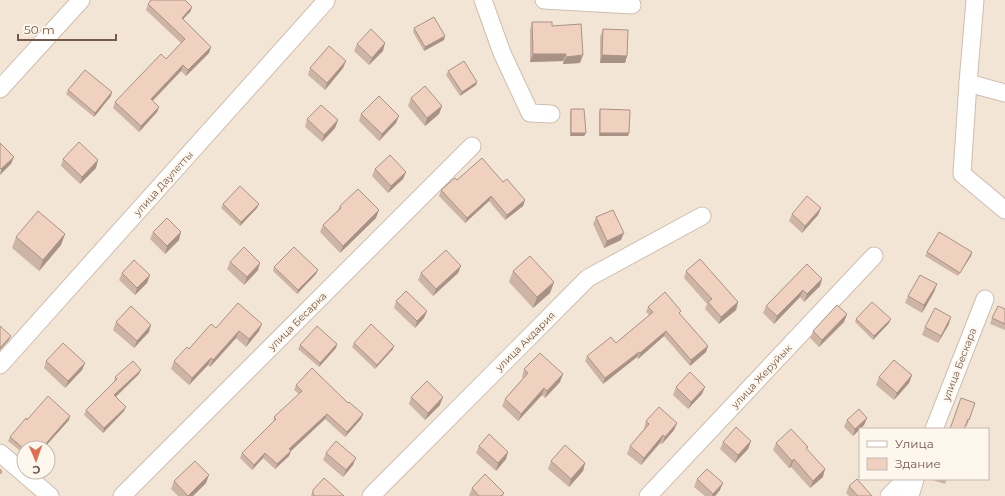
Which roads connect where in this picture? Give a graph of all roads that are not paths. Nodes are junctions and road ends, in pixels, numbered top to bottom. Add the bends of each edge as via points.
1 (81, 0) edge
2 (483, 0) edge
3 (544, 0) edge
4 (975, 0) edge
5 (326, 1) dead end
6 (632, 5) dead end
7 (968, 83) junction
8 (0, 89) edge
9 (1005, 93) edge
10 (551, 114) dead end
11 (472, 146) dead end
12 (1005, 210) edge
13 (702, 216) dead end
14 (874, 256) dead end
15 (985, 298) dead end
16 (0, 365) edge
17 (934, 428) edge
18 (0, 453) edge
19 (905, 480) edge
20 (915, 480) edge
21 (50, 496) edge
22 (122, 496) edge
23 (371, 496) edge
24 (648, 496) edge
25 (889, 496) edge
26 (910, 496) edge

1 - 8 street
2 - 10 street via 502,53 530,113
3 - 6 street
4 - 7 street
5 - 16 street, улица Даулетты
7 - 9 street
7 - 12 street via 962,174
11 - 22 street, улица Бесарка
13 - 23 street, улица Акдария via 588,278
14 - 24 street, улица Жеруйык
15 - 17 street, улица Бескара
18 - 21 street
19 - 25 street
20 - 26 street

